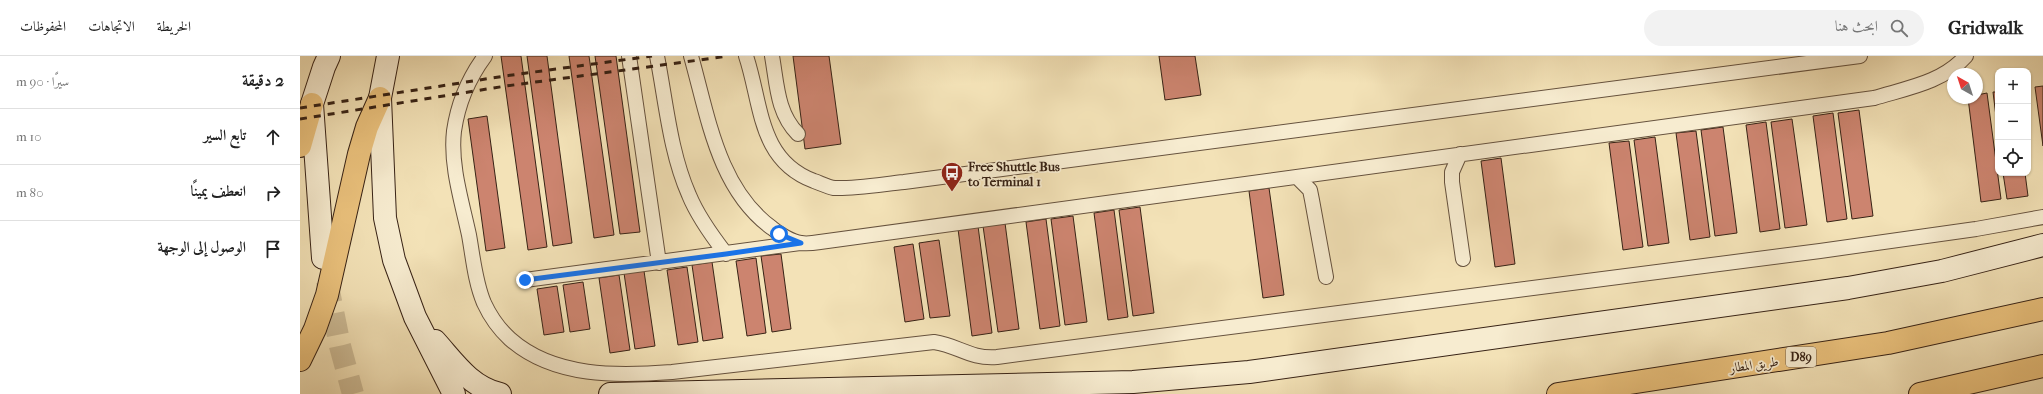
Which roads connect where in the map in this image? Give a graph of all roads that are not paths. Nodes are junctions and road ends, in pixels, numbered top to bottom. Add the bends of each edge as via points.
1 (329, 56) edge
2 (388, 56) edge
3 (485, 56) edge
4 (629, 56) edge
5 (657, 56) edge
6 (691, 56) edge
7 (746, 56) edge
8 (772, 56) edge
9 (1860, 56) edge
10 (1966, 56) edge
11 (380, 98) junction
12 (312, 104) junction
13 (798, 134) dead end
14 (300, 146) edge
15 (1460, 154) junction
16 (1297, 177) junction
17 (2043, 217) edge
18 (801, 243) junction
19 (2043, 245) edge
20 (726, 254) junction
21 (323, 258) tunnel mouth
22 (1463, 259) dead end
23 (659, 263) junction
24 (1326, 277) dead end
25 (525, 280) dead end
26 (2043, 309) edge
27 (415, 317) junction
28 (300, 360) edge
29 (2043, 366) edge
30 (454, 394) edge
31 (500, 394) edge
32 (610, 394) edge
33 (1558, 394) edge
34 (1920, 394) edge

1 - 12 main road
2 - 11 main road
3 - 17 lane via 472,73 460,102 454,132 455,162 477,280 484,302 495,323 511,340 536,356 558,365 604,374 638,375 934,342 975,356 997,357 1820,251
4 - 23 lane
5 - 20 lane via 678,163 689,196 705,226
6 - 18 lane via 718,149 737,191 759,219 779,234
7 - 9 lane via 760,113 769,139 781,158 798,174 833,188 904,182
8 - 13 lane via 782,111
10 - 15 lane via 1958,66 1942,77 1874,98
11 - 27 main road via 385,218 394,260
11 - 28 highway via 359,154 328,295
12 - 14 highway
12 - 21 main road
15 - 16 lane
15 - 22 lane via 1452,172 1452,182
16 - 18 lane
16 - 24 lane via 1310,190
18 - 20 lane
19 - 32 main road via 1942,271 1848,288 1249,372 1134,382
20 - 23 lane
23 - 25 lane
26 - 33 highway, طريق المطار / D89 via 1888,343
27 - 30 main road
27 - 31 main road via 475,384
29 - 34 highway

